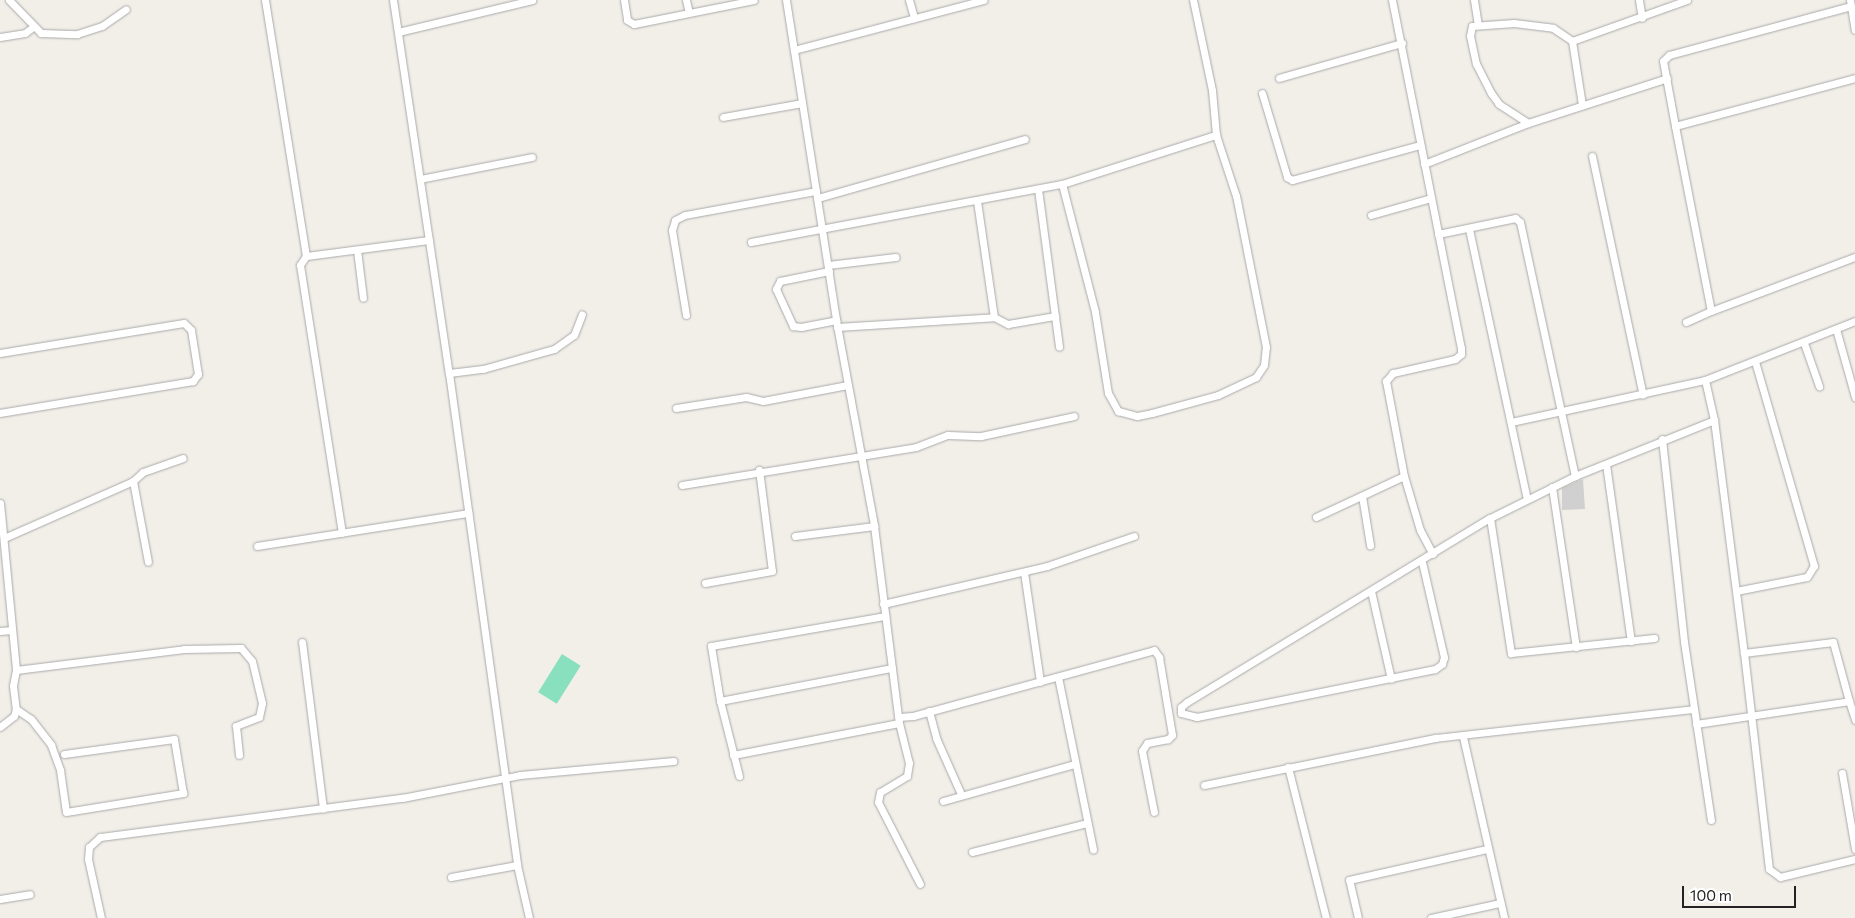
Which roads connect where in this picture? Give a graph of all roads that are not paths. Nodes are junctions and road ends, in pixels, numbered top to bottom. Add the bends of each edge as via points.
1 (9, 0) edge
2 (265, 0) edge
3 (393, 0) edge
4 (532, 0) edge
5 (624, 0) edge
6 (686, 0) edge
7 (754, 0) edge
8 (786, 0) edge
9 (909, 0) edge
10 (983, 0) edge
11 (1193, 0) edge
12 (1392, 0) edge
13 (1474, 0) edge
14 (1639, 0) edge
15 (1688, 0) edge
16 (738, 2) edge
17 (1850, 3) edge
18 (126, 9) dead end
19 (689, 13) junction
20 (914, 18) junction
21 (1642, 18) junction
22 (1478, 24) junction
23 (33, 27) junction
24 (1855, 30) edge
25 (398, 32) junction
26 (0, 37) edge
27 (1572, 42) junction
28 (1402, 43) junction
29 (794, 50) junction
30 (1279, 78) dead end
31 (1667, 78) junction
32 (1855, 78) edge
33 (1262, 92) dead end
34 (802, 103) junction
35 (1582, 105) junction
36 (723, 118) dead end
37 (1528, 123) junction
38 (1675, 126) junction
39 (1216, 135) junction
40 (1025, 139) dead end
41 (1420, 145) junction
42 (1592, 156) dead end
43 (532, 157) dead end
44 (1424, 164) junction
45 (420, 179) junction
46 (1062, 184) junction
47 (1038, 189) junction
48 (817, 194) junction
49 (1431, 198) junction
50 (977, 201) junction
51 (1371, 215) dead end
52 (1469, 229) junction
53 (823, 230) junction
54 (1438, 234) junction
55 (429, 240) junction
56 (751, 242) dead end
57 (357, 250) junction
58 (306, 256) junction
59 (1855, 257) edge
60 (896, 258) dead end
61 (829, 268) junction
62 (362, 298) dead end
63 (1712, 311) junction
64 (582, 314) dead end
65 (686, 315) dead end
66 (1055, 316) junction
67 (994, 317) junction
68 (1855, 321) edge
69 (1686, 322) dead end
70 (836, 324) junction
71 (1836, 329) junction
72 (1804, 342) junction
73 (1059, 347) dead end
74 (0, 353) edge
75 (1755, 362) junction
76 (449, 374) junction
77 (1705, 380) junction
78 (848, 385) junction
79 (1819, 386) dead end
80 (1643, 395) junction
81 (1855, 397) edge
82 (676, 408) dead end
83 (0, 413) edge
84 (1560, 413) junction
85 (1074, 416) dead end
86 (1714, 420) junction
87 (1510, 422) junction
88 (1662, 439) junction
89 (861, 456) junction
90 (183, 458) dead end
91 (1606, 464) junction
92 (759, 470) junction
93 (1404, 476) junction
94 (1575, 476) junction
95 (133, 481) junction
96 (682, 484) dead end
97 (1552, 487) junction
98 (1362, 496) junction
99 (1527, 499) junction
100 (0, 503) edge
101 (468, 513) junction
102 (1316, 517) dead end
103 (1490, 518) junction
104 (874, 526) junction
105 (342, 534) junction
106 (795, 536) dead end
107 (1134, 536) dead end
108 (4, 538) junction
109 (1370, 545) dead end
110 (257, 546) dead end
111 (1433, 554) junction
112 (148, 562) dead end
113 (1422, 562) junction
114 (4, 570) edge
115 (1024, 572) junction
116 (706, 583) dead end
117 (1371, 591) junction
118 (1736, 591) junction
119 (883, 604) junction
120 (885, 616) junction
121 (12, 630) junction
122 (0, 631) edge
123 (1654, 638) dead end
124 (1631, 641) junction
125 (302, 642) dead end
126 (1576, 647) junction
127 (1744, 653) junction
128 (892, 668) junction
129 (16, 670) junction
130 (1058, 677) junction
131 (1392, 679) junction
132 (1040, 682) junction
133 (720, 701) junction
134 (1849, 701) junction
135 (1694, 708) junction
136 (929, 711) junction
137 (15, 712) junction
138 (1751, 715) junction
139 (899, 720) junction
140 (1855, 720) edge
141 (1696, 724) junction
142 (0, 727) edge
143 (1463, 737) junction
144 (64, 754) dead end
145 (239, 755) dead end
146 (733, 755) junction
147 (673, 760) dead end
148 (1075, 764) junction
149 (1288, 767) junction
150 (1842, 773) dead end
151 (739, 776) dead end
152 (507, 780) junction
153 (1204, 785) dead end
154 (960, 792) dead end
155 (943, 801) dead end
156 (323, 809) junction
157 (1154, 812) dead end
158 (1711, 820) dead end
159 (1087, 823) junction
160 (1093, 849) dead end
161 (1487, 849) junction
162 (1855, 849) edge
163 (972, 852) dead end
164 (1855, 859) edge
165 (517, 865) junction
166 (451, 877) dead end
167 (920, 884) dead end
168 (30, 894) dead end
169 (0, 900) edge
170 (1500, 903) junction
171 (101, 918) edge
172 (529, 918) edge
173 (1326, 918) edge
174 (1358, 918) edge
175 (1431, 918) edge
176 (1504, 918) edge

1 - 23 street
2 - 58 street
3 - 25 street
4 - 25 street
5 - 19 street via 627,20 632,24
6 - 19 street
7 - 16 street
8 - 29 street
9 - 20 street
10 - 20 street
11 - 39 street via 1212,90
12 - 28 street
13 - 22 street
14 - 21 street
15 - 21 street
16 - 19 street
17 - 24 street
17 - 31 street via 1665,57
18 - 23 street via 102,26 77,34 42,33
20 - 29 street
21 - 27 street
22 - 27 street via 1542,25 1553,28
22 - 37 street via 1472,26 1470,36 1476,64 1499,104
23 - 26 street via 25,33
25 - 45 street
27 - 35 street
28 - 30 street
28 - 41 street
29 - 34 street
31 - 35 street
31 - 38 street
32 - 38 street
33 - 41 street via 1287,177 1292,180
34 - 36 street
34 - 48 street
35 - 37 street
37 - 44 street
38 - 63 street
39 - 46 street
39 - 46 street via 1236,196 1266,356 1256,377 1218,395 1137,416 1118,411 1108,393 1095,312
40 - 48 street
41 - 44 street
42 - 80 street
43 - 45 street
44 - 49 street
45 - 55 street
46 - 47 street
47 - 50 street
47 - 66 street
48 - 53 street
48 - 65 street via 684,215 675,220 672,230
49 - 51 street
49 - 54 street
50 - 53 street
50 - 67 street
52 - 54 street
52 - 84 street via 1515,218 1520,222
52 - 87 street
53 - 56 street
53 - 61 street
54 - 93 street via 1461,354 1456,359 1388,376 1386,387
55 - 57 street
55 - 76 street
57 - 58 street
57 - 62 street
58 - 105 street via 300,265
59 - 63 street
60 - 61 street
61 - 70 street
61 - 70 street via 780,281 776,289 790,323 797,328
63 - 69 street
64 - 76 street via 574,334 554,349 483,369
66 - 67 street via 1008,324
66 - 73 street
67 - 70 street
68 - 71 street
70 - 78 street
71 - 72 street
71 - 81 street
72 - 75 street
72 - 79 street
74 - 83 street via 184,323 191,330 198,374 193,381
75 - 77 street
75 - 118 street via 1814,566 1807,578
76 - 101 street
77 - 80 street
77 - 86 street
78 - 82 street via 763,401 746,397
78 - 89 street
80 - 84 street
84 - 87 street
84 - 94 street
85 - 89 street via 981,436 948,435 916,447
86 - 88 street
86 - 118 street
87 - 99 street
88 - 91 street
88 - 135 street
89 - 92 street
89 - 104 street
90 - 95 street via 143,472
91 - 94 street
91 - 124 street
92 - 96 street
92 - 116 street via 772,570
93 - 98 street
93 - 111 street via 1420,530
94 - 97 street
95 - 108 street
95 - 112 street
97 - 99 street
97 - 126 street
98 - 102 street
98 - 109 street
99 - 103 street
100 - 108 street
101 - 105 street
101 - 152 street
103 - 111 street
103 - 126 street via 1510,651 1515,655
104 - 106 street
104 - 119 street
105 - 110 street
107 - 115 street
108 - 114 street
111 - 113 street
113 - 117 street
113 - 131 street via 1444,657 1436,670
114 - 121 street
115 - 119 street
115 - 132 street
117 - 131 street
117 - 131 street via 1187,702 1181,707 1181,712 1197,717
118 - 127 street
119 - 120 street
120 - 128 street
120 - 133 street via 714,644 710,650
121 - 122 street
121 - 129 street
123 - 124 street
124 - 126 street
125 - 156 street
127 - 134 street via 1833,642
127 - 138 street
128 - 133 street
128 - 139 street
129 - 137 street via 13,686
129 - 145 street via 184,649 241,648 252,660 262,703 259,717 236,726
130 - 132 street
130 - 148 street
130 - 157 street via 1148,650 1157,652 1172,735 1168,739 1147,743 1142,751
132 - 136 street
133 - 146 street
134 - 138 street
134 - 140 street
135 - 141 street
135 - 143 street
136 - 139 street
136 - 154 street via 936,738
137 - 142 street
137 - 144 street via 23,714 51,745 60,770 66,812 183,793 174,739
138 - 141 street
138 - 164 street via 1769,869 1780,877
139 - 146 street
139 - 167 street via 910,763 908,772 904,778 880,792 878,802
141 - 158 street
143 - 149 street via 1436,738
143 - 161 street
146 - 151 street
147 - 152 street
148 - 155 street
148 - 159 street
149 - 153 street
149 - 173 street
150 - 162 street
152 - 156 street
152 - 165 street
156 - 171 street via 100,837 89,847 88,859
159 - 160 street
159 - 163 street
161 - 170 street
161 - 174 street via 1349,880
165 - 166 street
165 - 172 street
168 - 169 street
170 - 175 street
170 - 176 street

